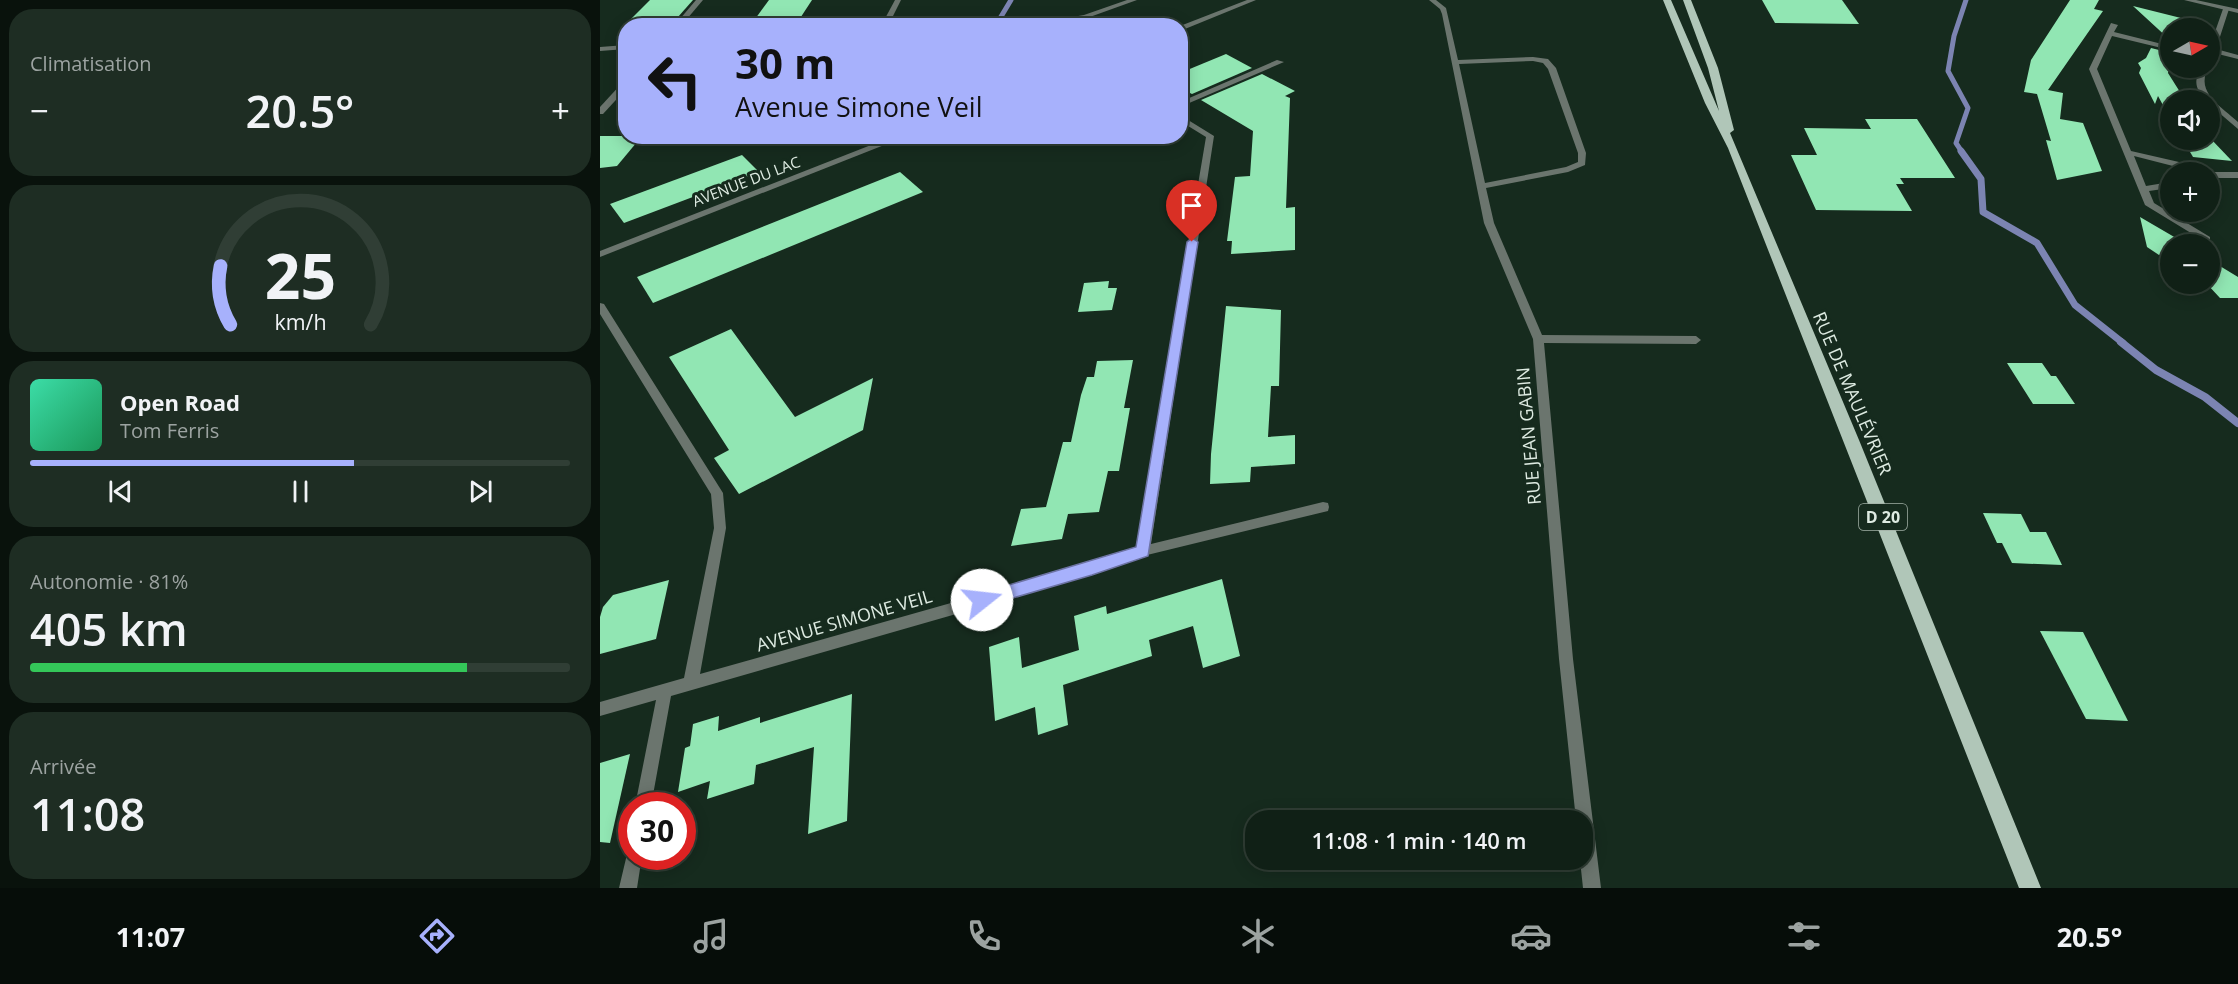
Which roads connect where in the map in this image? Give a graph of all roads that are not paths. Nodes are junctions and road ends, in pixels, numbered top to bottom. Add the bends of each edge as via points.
1 (700, 0) edge
2 (898, 0) edge
3 (1134, 0) edge
4 (1254, 0) edge
5 (1432, 0) edge
6 (1667, 0) edge
7 (1687, 0) edge
8 (2187, 0) edge
9 (2226, 9) junction
10 (2238, 11) edge
11 (684, 18) edge
12 (888, 18) edge
13 (1077, 18) edge
14 (2114, 24) dead end
15 (1188, 26) edge
16 (2220, 27) edge
17 (2110, 33) junction
18 (2160, 46) edge
19 (618, 48) edge
20 (600, 49) edge
21 (2220, 54) edge
22 (2238, 57) edge
23 (1280, 62) dead end
24 (1454, 62) junction
25 (2199, 78) edge
26 (618, 93) edge
27 (1188, 102) edge
28 (600, 112) edge
29 (1188, 122) edge
30 (2238, 127) edge
31 (882, 144) edge
32 (1733, 148) junction
33 (2127, 152) junction
34 (2168, 162) edge
35 (2220, 175) edge
36 (2238, 175) edge
37 (2160, 186) edge
38 (1480, 187) junction
39 (2142, 189) junction
40 (2199, 234) edge
41 (600, 254) edge
42 (600, 306) edge
43 (1538, 339) junction
44 (1696, 340) dead end
45 (1323, 507) dead end
46 (1143, 551) junction
47 (692, 682) junction
48 (664, 690) junction
49 (600, 709) edge
50 (646, 792) edge
51 (631, 870) edge
52 (628, 888) edge
53 (1592, 888) edge
54 (2030, 888) edge

1 - 11 street
2 - 12 street
3 - 13 street
4 - 15 street
5 - 24 street, RUE JEAN GABIN via 1443,8
6 - 32 main road, RUE DE MAULÉVRIER / D 20
7 - 32 main road, RUE DE MAULÉVRIER / D 20 via 1724,103
8 - 9 street
9 - 10 street
9 - 16 street
14 - 17 street
17 - 18 street
17 - 33 street via 2093,69
19 - 20 street
21 - 22 street
23 - 27 street
24 - 38 street, RUE JEAN GABIN
24 - 38 street via 1545,61 1552,68 1582,153 1582,163 1568,169
25 - 30 street via 2210,99
26 - 28 street
29 - 46 street via 1210,136
31 - 41 street, AVENUE DU LAC
32 - 54 main road, RUE DE MAULÉVRIER / D 20
33 - 34 street
33 - 39 street
35 - 36 street
37 - 39 street
38 - 43 street, RUE JEAN GABIN via 1489,223
39 - 40 street via 2150,205
42 - 47 street via 717,493 720,528
43 - 44 street
43 - 53 street, RUE JEAN GABIN via 1566,659
45 - 46 street, AVENUE SIMONE VEIL
46 - 47 street, AVENUE SIMONE VEIL via 1092,569
47 - 48 street, AVENUE SIMONE VEIL
48 - 49 street, AVENUE SIMONE VEIL
48 - 50 street
51 - 52 street

